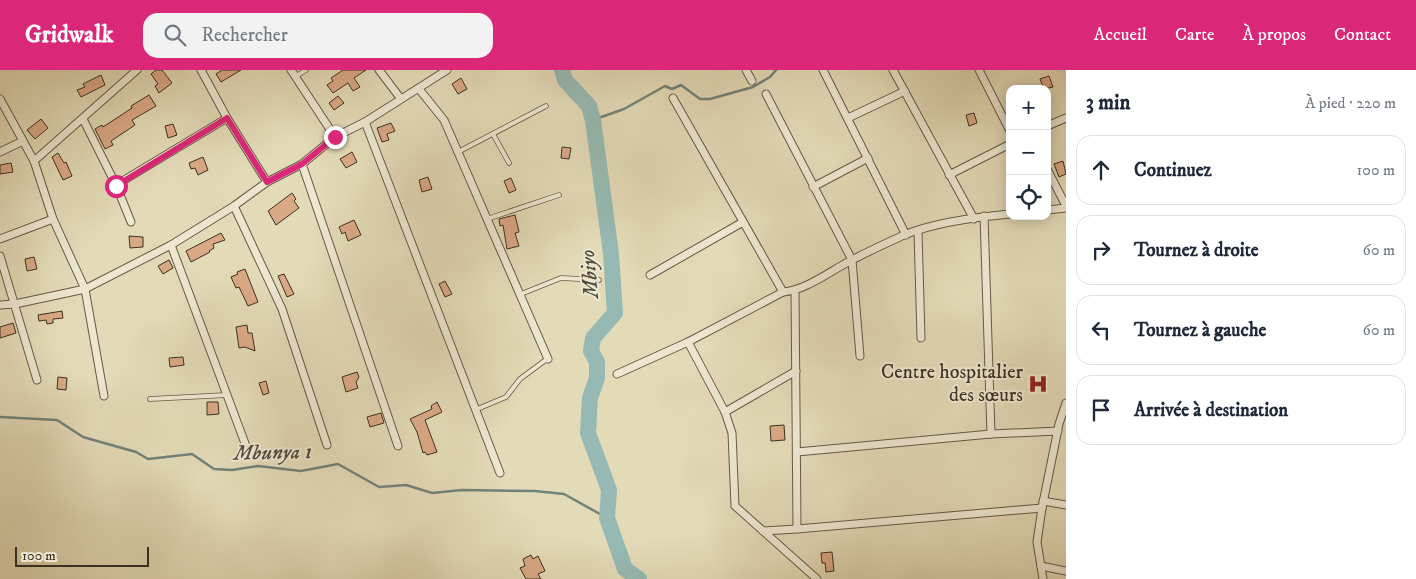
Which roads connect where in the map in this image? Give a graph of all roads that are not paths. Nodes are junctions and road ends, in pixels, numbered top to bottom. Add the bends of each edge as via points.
1 (137, 70) edge
2 (201, 70) edge
3 (306, 70) edge
4 (379, 70) edge
5 (447, 70) edge
6 (746, 70) edge
7 (822, 70) edge
8 (894, 70) edge
9 (979, 70) edge
10 (294, 73) edge
11 (752, 81) dead end
12 (419, 89) junction
13 (905, 91) junction
14 (766, 94) dead end
15 (0, 98) edge
16 (673, 98) dead end
17 (401, 99) junction
18 (546, 106) dead end
19 (227, 118) junction
20 (848, 118) junction
21 (1066, 118) edge
22 (82, 119) junction
23 (365, 122) junction
24 (1051, 124) edge
25 (1009, 130) edge
26 (493, 134) junction
27 (335, 137) junction
28 (23, 141) junction
29 (1006, 146) edge
30 (0, 152) edge
31 (458, 152) junction
32 (868, 158) junction
33 (34, 161) junction
34 (509, 163) dead end
35 (302, 164) junction
36 (949, 175) junction
37 (1050, 175) edge
38 (267, 182) junction
39 (116, 186) junction
40 (813, 187) junction
41 (559, 195) dead end
42 (234, 206) junction
43 (1066, 207) edge
44 (1051, 209) edge
45 (1006, 214) edge
46 (984, 216) junction
47 (53, 219) junction
48 (487, 219) junction
49 (974, 219) junction
50 (132, 222) dead end
51 (743, 222) junction
52 (918, 231) junction
53 (906, 235) junction
54 (0, 239) edge
55 (171, 245) junction
56 (0, 256) edge
57 (852, 260) junction
58 (650, 275) dead end
59 (599, 280) dead end
60 (85, 289) junction
61 (795, 291) junction
62 (783, 292) junction
63 (520, 294) junction
64 (15, 304) junction
65 (0, 305) edge
66 (921, 338) dead end
67 (688, 342) junction
68 (860, 356) dead end
69 (548, 359) joint
70 (796, 370) junction
71 (617, 374) dead end
72 (37, 380) dead end
73 (104, 396) dead end
74 (227, 396) junction
75 (150, 399) dead end
76 (1066, 403) edge
77 (475, 410) junction
78 (725, 412) junction
79 (1061, 427) edge
80 (990, 434) junction
81 (327, 444) dead end
82 (246, 446) dead end
83 (398, 446) dead end
84 (796, 452) junction
85 (500, 473) dead end
86 (1042, 505) junction
87 (1066, 505) edge
88 (797, 529) junction
89 (763, 531) junction
90 (1041, 566) junction
91 (1066, 571) edge
92 (818, 579) edge
93 (1043, 579) edge

1 - 22 street
2 - 19 street
3 - 10 lane
4 - 17 street
5 - 12 street
6 - 11 street
7 - 20 street
8 - 13 street
9 - 25 street
10 - 27 street
12 - 17 street
12 - 31 street via 444,120
13 - 20 street
13 - 36 street
14 - 40 street
15 - 28 street
16 - 51 street
17 - 23 street
18 - 26 lane
19 - 38 street
19 - 39 street
20 - 32 street
21 - 24 street
22 - 33 street
22 - 39 street
23 - 27 street
23 - 77 street
26 - 31 lane
26 - 34 lane
27 - 35 street
28 - 30 street
28 - 33 street
29 - 36 street
31 - 48 street
32 - 40 street
32 - 53 street
33 - 47 street
35 - 38 street
35 - 83 street
36 - 49 street
37 - 43 street
38 - 42 street
39 - 50 street
40 - 57 street
41 - 48 lane
42 - 55 street
42 - 81 street via 282,309
43 - 44 street
45 - 46 street
46 - 49 street
46 - 80 street
47 - 54 street
47 - 60 street
48 - 63 street
49 - 52 street
51 - 58 street
51 - 62 street
52 - 53 street
52 - 66 street
53 - 57 street
55 - 60 street
55 - 74 street
56 - 64 street
57 - 61 street
57 - 68 street
59 - 63 lane via 561,278
60 - 64 street
60 - 73 street
61 - 62 street
61 - 70 street
62 - 67 street
63 - 69 street
64 - 65 street
64 - 72 street
67 - 71 street
67 - 78 street
69 - 77 lane via 520,379 506,397
70 - 78 street
70 - 84 street
74 - 75 lane
74 - 82 street
76 - 79 street
77 - 85 street
78 - 89 street via 732,433 735,506
79 - 80 street
79 - 86 street
80 - 84 street
84 - 88 street
86 - 87 street
86 - 88 street
86 - 90 street via 1037,542
88 - 89 street
89 - 92 street
90 - 91 street
90 - 93 street

